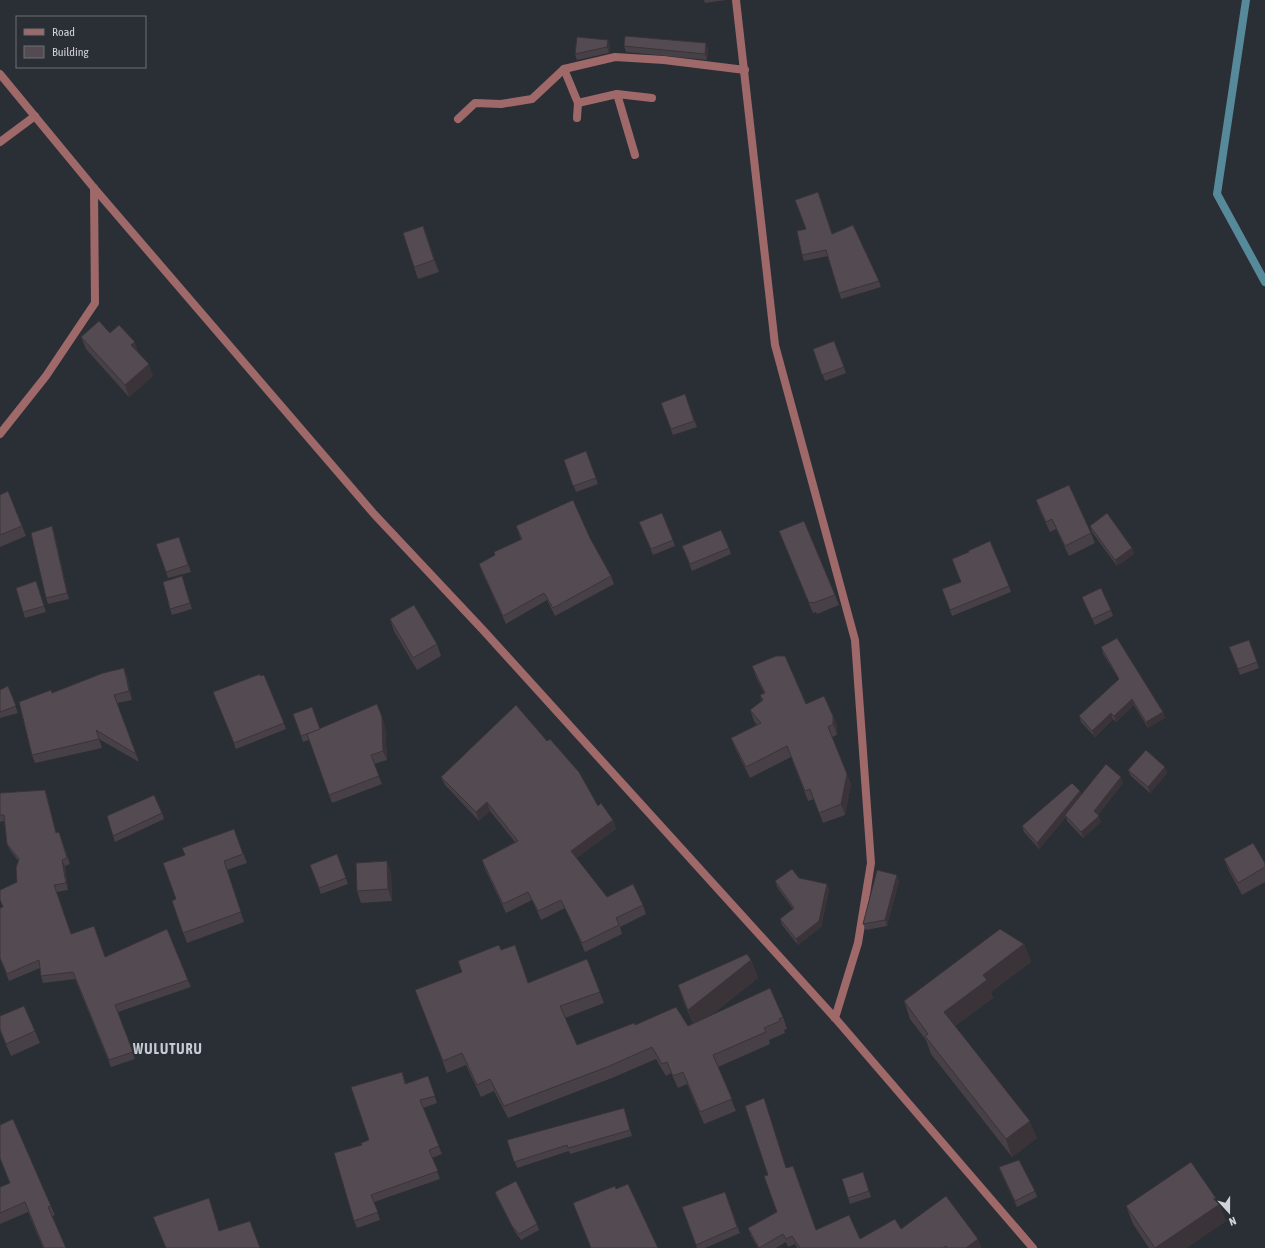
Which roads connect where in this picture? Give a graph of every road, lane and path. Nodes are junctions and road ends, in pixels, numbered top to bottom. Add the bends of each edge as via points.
1 (736, 0) edge
2 (564, 68) junction
3 (744, 70) junction
4 (0, 74) edge
5 (617, 94) junction
6 (652, 98) dead end
7 (578, 103) junction
8 (35, 116) junction
9 (577, 118) dead end
10 (458, 119) dead end
11 (0, 142) edge
12 (635, 155) dead end
13 (94, 188) junction
14 (0, 434) edge
15 (835, 1018) junction
16 (1033, 1248) edge

1 - 3 street
2 - 3 street via 615,57
2 - 7 street
2 - 10 street via 532,99 501,104 475,103
3 - 15 street via 775,345 855,640 871,863 858,943
4 - 8 street
5 - 6 street
5 - 7 street
5 - 12 street
7 - 9 street
8 - 11 street
8 - 13 street
13 - 14 street via 95,303 46,376
13 - 15 street via 374,514
15 - 16 street

